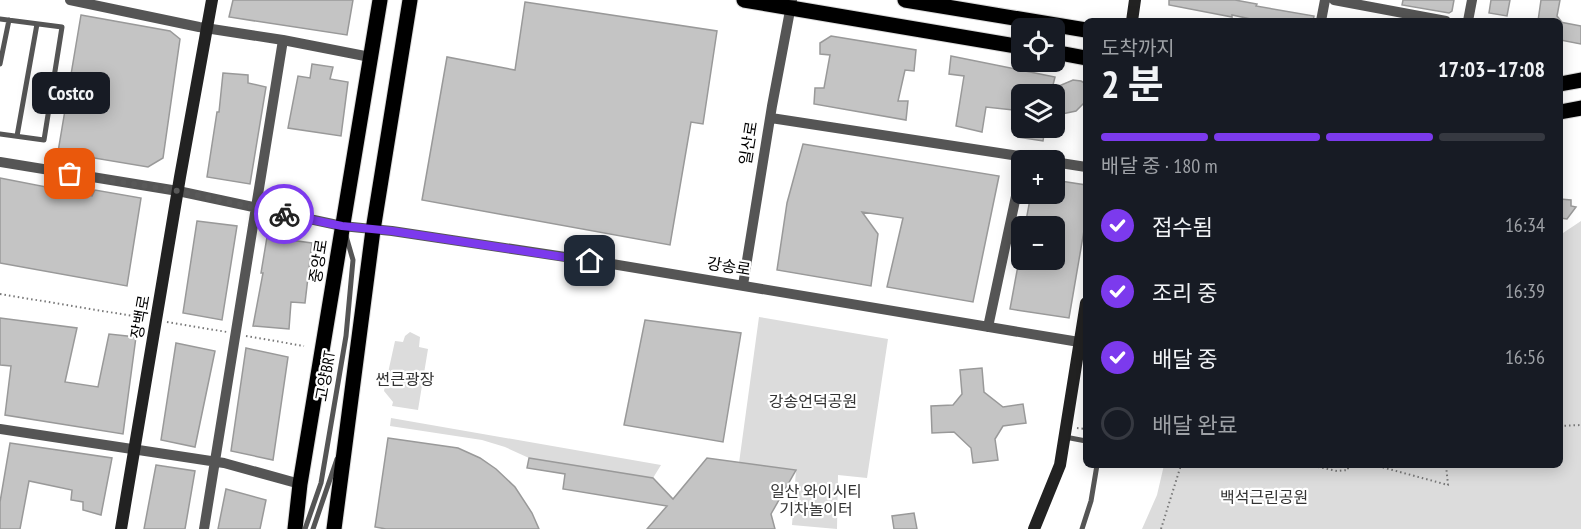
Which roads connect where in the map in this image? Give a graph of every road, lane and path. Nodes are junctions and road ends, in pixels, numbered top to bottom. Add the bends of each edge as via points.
1 (70, 0) edge
2 (212, 0) edge
3 (380, 0) edge
4 (410, 0) edge
5 (744, 0) edge
6 (905, 0) edge
7 (1136, 0) edge
8 (1325, 0) edge
9 (1334, 0) edge
10 (1472, 0) edge
11 (792, 4) edge
12 (1133, 18) edge
13 (1322, 18) edge
14 (1430, 18) edge
15 (1469, 18) edge
16 (0, 19) edge
17 (9, 20) junction
18 (37, 24) junction
19 (208, 28) junction
20 (1083, 30) edge
21 (284, 40) junction
22 (1011, 45) edge
23 (1065, 54) edge
24 (370, 57) junction
25 (1083, 57) edge
26 (0, 64) edge
27 (1581, 80) edge
28 (1563, 83) edge
29 (1581, 108) edge
30 (1563, 111) edge
31 (771, 118) junction
32 (0, 134) edge
33 (17, 136) junction
34 (1011, 160) edge
35 (0, 162) edge
36 (1065, 164) edge
37 (1083, 167) edge
38 (178, 191) junction
39 (1014, 204) edge
40 (256, 209) junction
41 (342, 226) junction
42 (373, 230) junction
43 (743, 285) junction
44 (0, 294) edge
45 (145, 318) dead end
46 (167, 322) dead end
47 (988, 327) junction
48 (228, 332) dead end
49 (244, 335) dead end
50 (1083, 343) edge
51 (304, 346) dead end
52 (1581, 424) edge
53 (1563, 426) edge
54 (1077, 428) dead end
55 (0, 429) edge
56 (348, 429) junction
57 (1083, 429) edge
58 (1065, 437) junction
59 (1083, 440) edge
60 (135, 448) junction
61 (214, 461) junction
62 (1096, 468) edge
63 (1180, 468) edge
64 (1323, 468) edge
65 (1348, 468) edge
66 (1385, 468) edge
67 (1446, 468) edge
68 (300, 484) junction
69 (121, 529) edge
70 (204, 529) edge
71 (295, 529) edge
72 (305, 529) edge
73 (313, 529) edge
74 (334, 529) edge
75 (1034, 529) edge
76 (1082, 529) edge
77 (1161, 529) edge

1 - 19 street
2 - 19 street, 장백로
3 - 24 main road, 중앙로
4 - 42 main road
5 - 11 main road
6 - 20 main road
7 - 12 street
8 - 13 street
9 - 14 street
10 - 15 street
11 - 22 main road
11 - 31 street, 일산로
16 - 17 lane
17 - 18 lane
17 - 26 lane
18 - 33 lane
18 - 33 lane via 62,27 44,140
19 - 21 street
19 - 38 street, 장백로
21 - 24 street
21 - 40 street
23 - 25 main road
24 - 41 main road, 중앙로
27 - 28 main road
29 - 30 main road
31 - 34 street
31 - 43 street, 일산로
32 - 33 lane
35 - 38 street
36 - 37 street
38 - 40 street
38 - 60 street, 장백로
39 - 47 street
40 - 41 street
40 - 61 street
41 - 42 street
41 - 68 main road, 중앙로
41 - 72 lane, 고양BRT via 353,261 346,336 321,483
42 - 43 street, 강송로
42 - 56 main road
43 - 47 street, 강송로
44 - 45 path
46 - 48 path
47 - 50 street, 강송로
49 - 51 path
50 - 58 street
52 - 53 path
54 - 57 path
55 - 60 street
56 - 73 lane
56 - 74 main road
58 - 59 lane
58 - 75 street via 1060,465
60 - 61 street
60 - 69 street, 장백로
61 - 68 street
61 - 70 street
62 - 76 lane
63 - 77 path
64 - 65 path
66 - 67 path via 1448,485
68 - 71 main road, 중앙로

